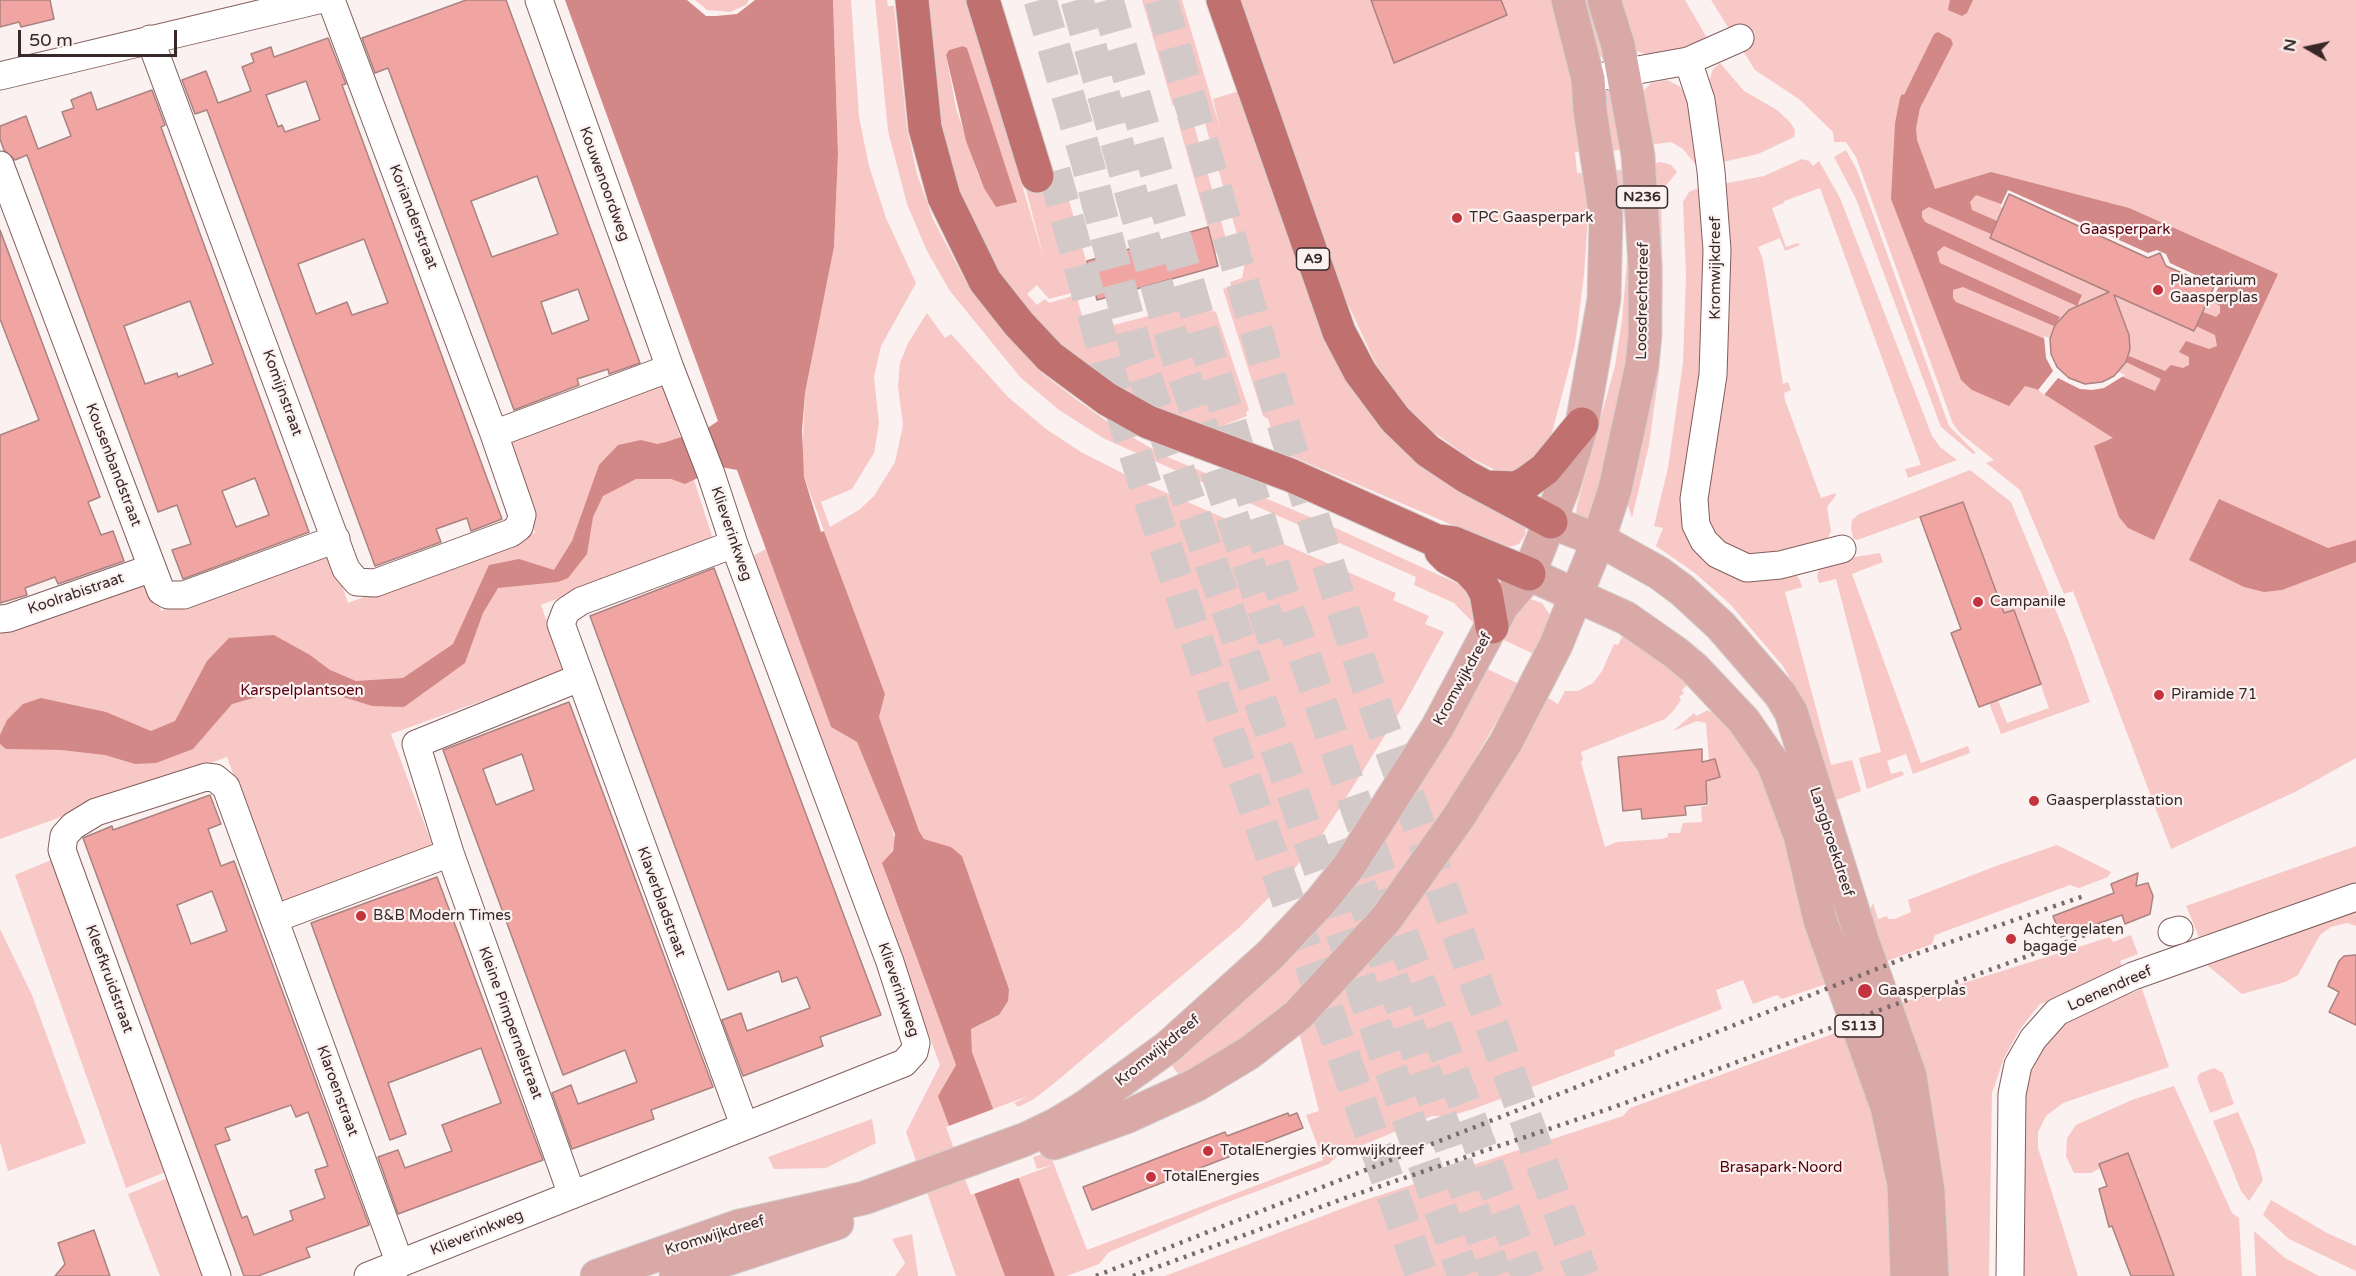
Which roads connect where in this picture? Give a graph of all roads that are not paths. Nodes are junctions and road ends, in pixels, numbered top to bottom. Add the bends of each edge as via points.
1 (318, 0) edge
2 (331, 0) edge
3 (539, 0) edge
4 (912, 0) edge
5 (984, 0) edge
6 (1002, 0) edge
7 (1223, 0) edge
8 (1568, 0) edge
9 (1604, 0) edge
10 (1740, 38) dead end
11 (150, 39) junction
12 (1688, 61) junction
13 (1623, 74) junction
14 (0, 76) edge
15 (1588, 79) junction
16 (0, 165) edge
17 (670, 368) junction
18 (1582, 424) junction
19 (494, 434) junction
20 (1488, 487) junction
21 (1551, 522) junction
22 (519, 526) joint
23 (336, 539) junction
24 (1437, 541) junction
25 (1598, 541) junction
26 (734, 544) junction
27 (1842, 549) dead end
28 (152, 568) junction
29 (1528, 574) junction
30 (1577, 596) junction
31 (0, 619) edge
32 (1492, 627) junction
33 (579, 678) junction
34 (214, 778) joint
35 (450, 853) junction
36 (2356, 897) edge
37 (274, 919) junction
38 (744, 1125) junction
39 (1029, 1145) junction
40 (573, 1194) junction
41 (890, 1196) junction
42 (400, 1264) junction
43 (217, 1276) edge
44 (368, 1276) edge
45 (597, 1276) edge
46 (676, 1276) edge
47 (1907, 1276) edge
48 (1932, 1276) edge
49 (2010, 1276) edge

1 - 11 street
2 - 19 street, Korianderstraat
3 - 17 street, Kouwenoordweg
4 - 24 highway via 925,128 944,197 985,281 1039,347 1085,384 1139,418 1290,475
5 - 6 highway via 1045,173
7 - 20 highway, A9 via 1324,289 1356,366 1395,420 1428,451
8 - 15 main road, N236
9 - 13 main road, Loosdrechtdreef / N236
10 - 12 street
11 - 14 street
11 - 23 street, Komijnstraat
12 - 13 street
12 - 27 street, Kromwijkdreef via 1701,100 1712,171 1717,250 1713,375 1694,499 1696,525 1717,554 1747,568 1780,565
13 - 15 street
13 - 25 main road, Loosdrechtdreef / N236 via 1642,200 1645,335 1623,458
15 - 18 main road, N236 via 1607,241 1603,309
16 - 28 street, Kousenbandstraat
17 - 19 street
17 - 26 street, Klieverinkweg via 696,430
18 - 20 highway via 1545,469 1526,483 1516,488
18 - 21 main road, N236
19 - 22 street, Korianderstraat via 522,515
20 - 21 highway, A9
21 - 25 main road, Langbroekdreef / S113
21 - 29 main road
22 - 23 street, Komijnstraat via 511,533 367,584 351,577
23 - 28 street, Kousenbandstraat via 176,596 161,591
24 - 29 highway via 1454,543
24 - 32 highway via 1448,558 1468,568 1480,582
25 - 30 main road, Loosdrechtdreef
25 - 48 main road, Langbroekdreef / S113 via 1659,573 1706,612 1780,693 1791,712 1862,940 1910,1076 1928,1191
26 - 33 street via 581,601 566,611 561,624
26 - 38 street, Klieverinkweg via 890,962 916,1043 904,1063
28 - 31 street, Koolrabistraat
29 - 30 main road, Langbroekdreef
29 - 32 main road, Kromwijkdreef via 1502,606
30 - 39 main road, Kromwijkdreef via 1506,742 1458,818 1386,919 1298,1015 1249,1053 1196,1085 1126,1117
30 - 47 main road, Langbroekdreef / S113 via 1626,618 1676,653 1712,686 1759,741 1784,788 1807,858 1820,920 1887,1107 1904,1184
32 - 39 main road, Kromwijkdreef via 1437,728 1377,824 1349,866 1305,919 1168,1047
33 - 35 street, Kleine Pimpernelstraat via 416,744
33 - 38 street, Klaverbladstraat
34 - 37 street, Klaroenstraat via 226,788
34 - 43 street, Kleefkruidstraat via 198,779 96,812 73,825 64,836 62,850
35 - 37 street
35 - 40 street, Kleine Pimpernelstraat
36 - 49 street, Loenendreef via 2133,976 2057,1012 2033,1039 2018,1065 2012,1094
37 - 42 street, Klaroenstraat
38 - 40 street, Klieverinkweg
39 - 41 main road, Kromwijkdreef
40 - 42 street, Klieverinkweg
41 - 45 main road, Kromwijkdreef via 739,1226
41 - 46 main road, Kromwijkdreef via 797,1238
42 - 44 street, Klieverinkweg

